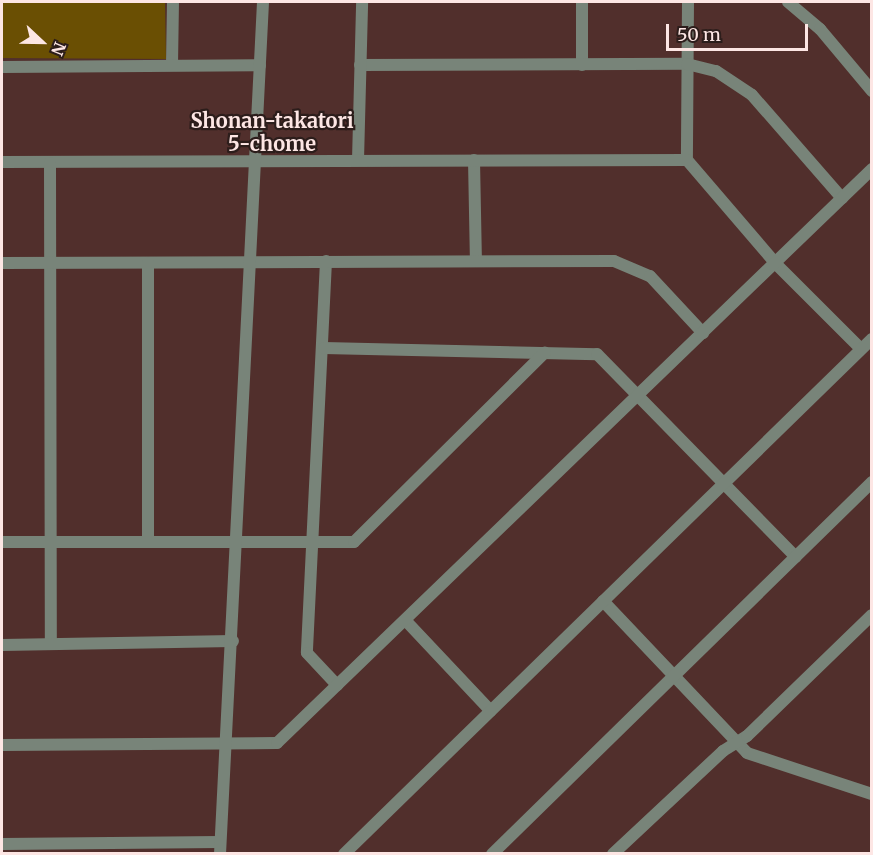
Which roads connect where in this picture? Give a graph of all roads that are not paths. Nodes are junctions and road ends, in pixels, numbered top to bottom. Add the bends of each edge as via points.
1 (173, 2) edge
2 (263, 2) edge
3 (362, 2) edge
4 (582, 2) edge
5 (687, 2) edge
6 (788, 2) edge
7 (687, 64) junction
8 (172, 65) junction
9 (260, 65) junction
10 (360, 65) junction
11 (582, 65) junction
12 (2, 67) edge
13 (872, 91) edge
14 (358, 160) junction
15 (474, 160) junction
16 (687, 160) junction
17 (255, 161) junction
18 (2, 162) edge
19 (50, 163) junction
20 (872, 169) edge
21 (842, 198) junction
22 (251, 260) junction
23 (50, 261) junction
24 (326, 261) junction
25 (476, 261) junction
26 (2, 263) edge
27 (148, 263) junction
28 (776, 264) junction
29 (704, 333) junction
30 (872, 339) edge
31 (324, 348) junction
32 (861, 350) junction
33 (545, 352) junction
34 (640, 393) junction
35 (724, 482) junction
36 (872, 482) edge
37 (148, 540) junction
38 (237, 540) junction
39 (314, 541) junction
40 (2, 542) edge
41 (50, 542) junction
42 (796, 557) junction
43 (603, 601) junction
44 (872, 615) edge
45 (407, 622) junction
46 (233, 641) junction
47 (51, 643) junction
48 (2, 645) edge
49 (674, 677) junction
50 (337, 685) junction
51 (491, 711) junction
52 (228, 742) junction
53 (736, 742) junction
54 (2, 746) edge
55 (872, 794) edge
56 (2, 844) edge
57 (220, 848) edge
58 (344, 854) edge
59 (492, 854) edge
60 (613, 854) edge

1 - 8 street
2 - 9 street
3 - 10 street
4 - 11 street
5 - 7 street
6 - 13 street via 820,29
7 - 11 street
7 - 16 street
7 - 21 street via 716,71 752,95
8 - 9 street
8 - 12 street
9 - 17 street
10 - 11 street
10 - 14 street
14 - 15 street
14 - 17 street
15 - 16 street
15 - 25 street
16 - 28 street
17 - 19 street
17 - 22 street
18 - 19 street
19 - 23 street
20 - 21 street
21 - 28 street
22 - 24 street
22 - 27 street
22 - 38 street
23 - 26 street
23 - 27 street
23 - 41 street
24 - 25 street
24 - 31 street
25 - 29 street via 614,261 632,266 650,276
27 - 37 street
28 - 29 street
28 - 32 street
29 - 34 street
30 - 32 street
31 - 33 street
31 - 39 street
32 - 35 street
33 - 34 street via 597,354
33 - 39 street via 354,542
34 - 35 street
34 - 45 street
35 - 42 street
35 - 43 street
36 - 42 street
37 - 38 street
37 - 41 street
38 - 39 street
38 - 46 street
39 - 50 street via 307,653
40 - 41 street
41 - 47 street
42 - 49 street
43 - 49 street
43 - 51 street
44 - 53 street
45 - 50 street
45 - 51 street
46 - 47 street
46 - 52 street
47 - 48 street
49 - 53 street
49 - 59 street
50 - 52 street via 278,743
51 - 58 street
52 - 54 street
52 - 57 street
53 - 55 street via 747,753
53 - 60 street
56 - 57 street

